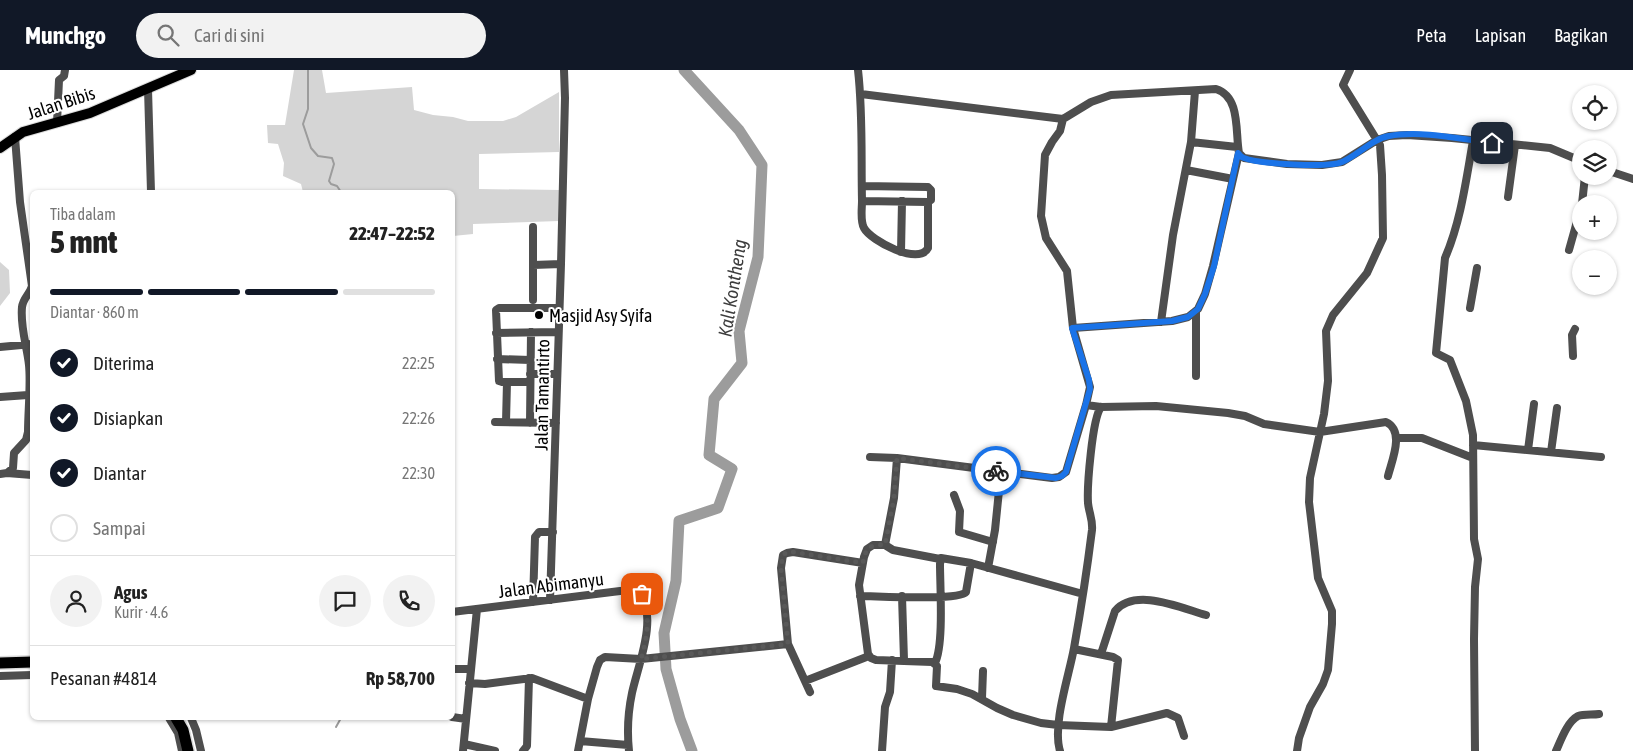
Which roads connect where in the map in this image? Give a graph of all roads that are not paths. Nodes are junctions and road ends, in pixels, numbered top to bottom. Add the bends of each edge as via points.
1 (65, 70) edge
2 (191, 70) edge
3 (564, 70) edge
4 (858, 70) edge
5 (1350, 70) edge
6 (171, 75) edge
7 (148, 89) junction
8 (1195, 90) junction
9 (860, 94) junction
10 (1063, 120) junction
11 (57, 123) junction
12 (15, 137) junction
13 (1377, 140) junction
14 (1473, 141) junction
15 (1191, 142) junction
16 (1515, 145) junction
17 (0, 148) edge
18 (1238, 150) junction
19 (1572, 158) edge
20 (1186, 170) junction
21 (1617, 174) edge
22 (1233, 179) junction
23 (1633, 179) edge
24 (862, 186) junction
25 (151, 190) edge
26 (1508, 198) dead end
27 (862, 201) junction
28 (902, 201) junction
29 (928, 202) junction
30 (533, 227) dead end
31 (1572, 240) edge
32 (1569, 250) dead end
33 (901, 252) junction
34 (561, 264) junction
35 (533, 265) junction
36 (1477, 268) dead end
37 (30, 272) edge
38 (30, 291) edge
39 (532, 300) dead end
40 (558, 308) junction
41 (1470, 308) dead end
42 (1196, 312) junction
43 (1161, 322) junction
44 (1072, 328) junction
45 (1575, 329) dead end
46 (531, 332) junction
47 (558, 332) junction
48 (496, 333) junction
49 (28, 345) edge
50 (0, 348) edge
51 (1573, 356) dead end
52 (497, 359) junction
53 (530, 360) junction
54 (30, 372) edge
55 (557, 374) junction
56 (1196, 376) dead end
57 (530, 378) junction
58 (507, 382) junction
59 (30, 383) edge
60 (28, 395) junction
61 (0, 397) edge
62 (1534, 404) dead end
63 (1086, 405) junction
64 (1101, 407) junction
65 (1557, 408) dead end
66 (495, 422) dead end
67 (506, 422) junction
68 (530, 423) junction
69 (556, 423) junction
70 (1320, 432) junction
71 (1396, 438) junction
72 (1473, 445) junction
73 (1528, 450) junction
74 (1551, 452) junction
75 (870, 457) dead end
76 (1601, 457) dead end
77 (897, 458) junction
78 (1473, 458) junction
79 (1000, 471) junction
80 (4, 474) edge
81 (30, 475) edge
82 (1388, 476) dead end
83 (954, 495) dead end
84 (553, 532) junction
85 (993, 542) junction
86 (885, 545) junction
87 (940, 559) junction
88 (863, 563) junction
89 (971, 563) junction
90 (988, 568) junction
91 (1083, 594) junction
92 (860, 596) junction
93 (902, 596) junction
94 (940, 598) junction
95 (550, 600) junction
96 (533, 602) junction
97 (476, 609) junction
98 (455, 612) edge
99 (1206, 615) dead end
100 (788, 644) junction
101 (1074, 649) junction
102 (1101, 654) junction
103 (869, 656) junction
104 (30, 657) edge
105 (0, 658) edge
106 (641, 659) junction
107 (892, 660) junction
108 (904, 660) junction
109 (30, 662) edge
110 (935, 663) junction
111 (0, 664) edge
112 (455, 669) edge
113 (471, 669) junction
114 (30, 670) edge
115 (0, 671) edge
116 (983, 671) dead end
117 (30, 675) edge
118 (0, 676) edge
119 (529, 678) junction
120 (805, 680) junction
121 (469, 683) junction
122 (810, 692) dead end
123 (982, 698) junction
124 (588, 699) junction
125 (1599, 714) dead end
126 (455, 717) edge
127 (466, 719) junction
128 (171, 720) edge
129 (177, 720) edge
130 (190, 720) edge
131 (191, 720) edge
132 (1058, 725) junction
133 (1111, 727) junction
134 (1184, 736) dead end
135 (580, 741) junction
136 (464, 747) edge
137 (628, 748) edge
138 (182, 751) edge
139 (188, 751) edge
140 (195, 751) edge
141 (201, 751) edge
142 (495, 751) edge
143 (523, 751) edge
144 (578, 751) edge
145 (882, 751) edge
146 (1060, 751) edge
147 (1297, 751) edge
148 (1475, 751) edge
149 (1556, 751) edge

1 - 11 street via 59,80
2 - 6 main road, Jalan Bibis
3 - 34 street, Jalan Tamantirto
4 - 9 street
5 - 13 street via 1343,85
6 - 7 main road, Jalan Bibis
7 - 11 main road, Jalan Bibis
7 - 25 street
8 - 10 street via 1111,95 1091,102
8 - 15 street
8 - 18 street via 1216,89 1228,94
9 - 10 street
9 - 24 street
10 - 44 street via 1060,132 1045,155 1040,211 1046,238 1067,271
11 - 12 main road, Jalan Bibis via 28,130
12 - 17 main road, Jalan Bibis
12 - 37 street
13 - 14 street via 1407,135
13 - 18 street via 1342,162 1322,165 1253,160 1244,158
13 - 70 street via 1381,150 1382,238 1367,273 1332,315 1326,331 1328,381
14 - 16 street
14 - 72 street via 1461,208 1445,258 1436,353 1450,360 1459,382 1470,416
15 - 18 street
15 - 20 street
16 - 19 street via 1550,148
16 - 26 street
18 - 22 street
20 - 22 street
20 - 43 street via 1174,227
21 - 23 street
22 - 42 street via 1208,285
24 - 27 street
24 - 29 street via 928,187 931,201
27 - 28 street
27 - 33 street via 862,224 866,230
28 - 29 street
28 - 33 street
29 - 33 street via 927,250 920,254
30 - 35 street
31 - 32 street
34 - 35 street
34 - 40 street, Jalan Tamantirto
35 - 39 street
36 - 41 street
38 - 49 street via 22,308
40 - 47 street, Jalan Tamantirto
40 - 48 street via 497,308
42 - 43 street
42 - 56 street
43 - 44 street
44 - 63 street via 1089,380
45 - 51 street via 1572,334
46 - 47 street
46 - 48 street
46 - 53 street
47 - 55 street, Jalan Tamantirto
48 - 52 street
49 - 50 street
49 - 54 street
52 - 53 street
52 - 58 street via 498,381
53 - 57 street
55 - 57 street
55 - 69 street, Jalan Tamantirto
57 - 58 street
57 - 68 street
58 - 67 street
59 - 60 street
60 - 61 street
60 - 80 street via 26,440 15,451 13,468
62 - 73 street
63 - 64 street
63 - 79 street via 1064,475 1052,478
64 - 70 street via 1156,406 1228,413 1264,424
64 - 91 street via 1091,455 1088,503 1092,530
65 - 74 street
66 - 67 street
67 - 68 street
68 - 69 street
69 - 84 street, Jalan Tamantirto
70 - 71 street via 1381,422 1394,428
70 - 147 street via 1310,478 1309,502 1318,578 1332,611 1332,624 1328,670 1324,684 1310,707
71 - 78 street via 1422,438
71 - 82 street
72 - 73 street
72 - 78 street
73 - 74 street
74 - 76 street
75 - 77 street
77 - 79 street
77 - 86 street
78 - 148 street via 1474,539 1478,559 1474,640
79 - 85 street
80 - 81 street
83 - 85 street via 960,511 959,532
84 - 95 street, Jalan Tamantirto
84 - 96 street via 539,532 535,537
85 - 90 street
86 - 87 street via 890,550
86 - 88 street via 869,547
87 - 89 street
87 - 94 street
88 - 92 street
88 - 100 street via 793,552 783,555 781,568
89 - 90 street
89 - 94 street via 965,594
90 - 91 street
91 - 101 street
92 - 93 street
92 - 103 street
93 - 94 street
93 - 108 street
94 - 110 street via 939,647
95 - 96 street, Jalan Abimanyu
95 - 106 street, Jalan Abimanyu via 638,591 647,614
96 - 97 street, Jalan Abimanyu
97 - 98 street, Jalan Abimanyu
97 - 113 street
99 - 102 street via 1151,600 1128,601 1115,611
100 - 106 street
100 - 120 street
101 - 102 street
101 - 132 street
102 - 133 street via 1118,662
103 - 107 street via 876,660
103 - 120 street
104 - 105 street
106 - 124 street via 610,656 600,660
106 - 137 street, Jalan Abimanyu via 631,701
107 - 108 street
107 - 145 street
108 - 110 street
109 - 111 highway
110 - 123 street via 936,686
112 - 113 street
113 - 121 street
114 - 115 highway
116 - 123 street
117 - 118 street
119 - 121 street
119 - 124 street
119 - 143 street via 527,746
120 - 122 street
121 - 127 street
123 - 132 street via 1004,712
124 - 135 street
125 - 149 street via 1574,719
126 - 127 street
127 - 136 street
128 - 138 street
129 - 139 highway
130 - 140 highway
131 - 141 street
132 - 133 street
132 - 146 street
133 - 134 street via 1167,713 1178,718
135 - 137 street
135 - 144 street
136 - 142 street

